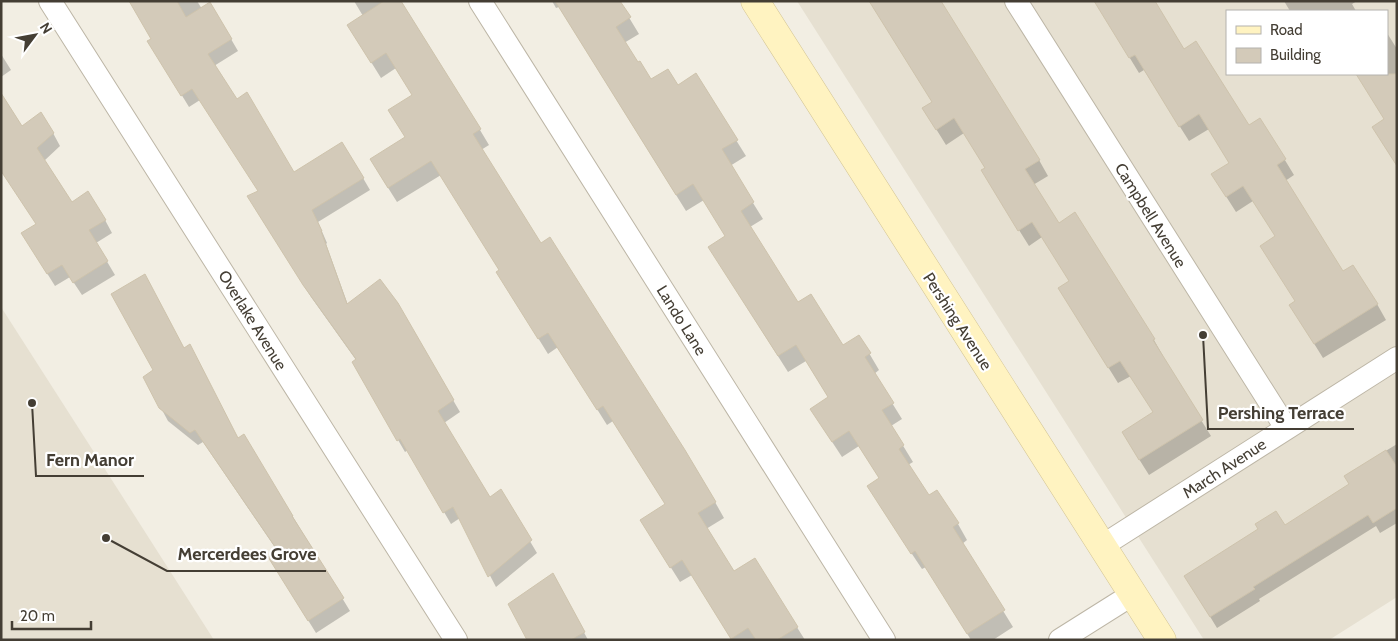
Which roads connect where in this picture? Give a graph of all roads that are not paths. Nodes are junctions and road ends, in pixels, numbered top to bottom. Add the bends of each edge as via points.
1 (50, 1) edge
2 (480, 1) edge
3 (754, 1) edge
4 (1016, 1) edge
5 (1397, 358) edge
6 (1286, 428) junction
7 (1102, 546) junction
8 (1132, 594) junction
9 (456, 640) edge
10 (884, 640) edge
11 (1060, 640) edge
12 (1162, 640) edge

1 - 9 street, Overlake Avenue
2 - 10 street, Lando Lane
3 - 7 street, Pershing Avenue
4 - 6 street, Campbell Avenue
5 - 6 street, March Avenue
6 - 7 street, March Avenue
7 - 8 street, Pershing Avenue
8 - 11 street
8 - 12 street, Pershing Avenue

